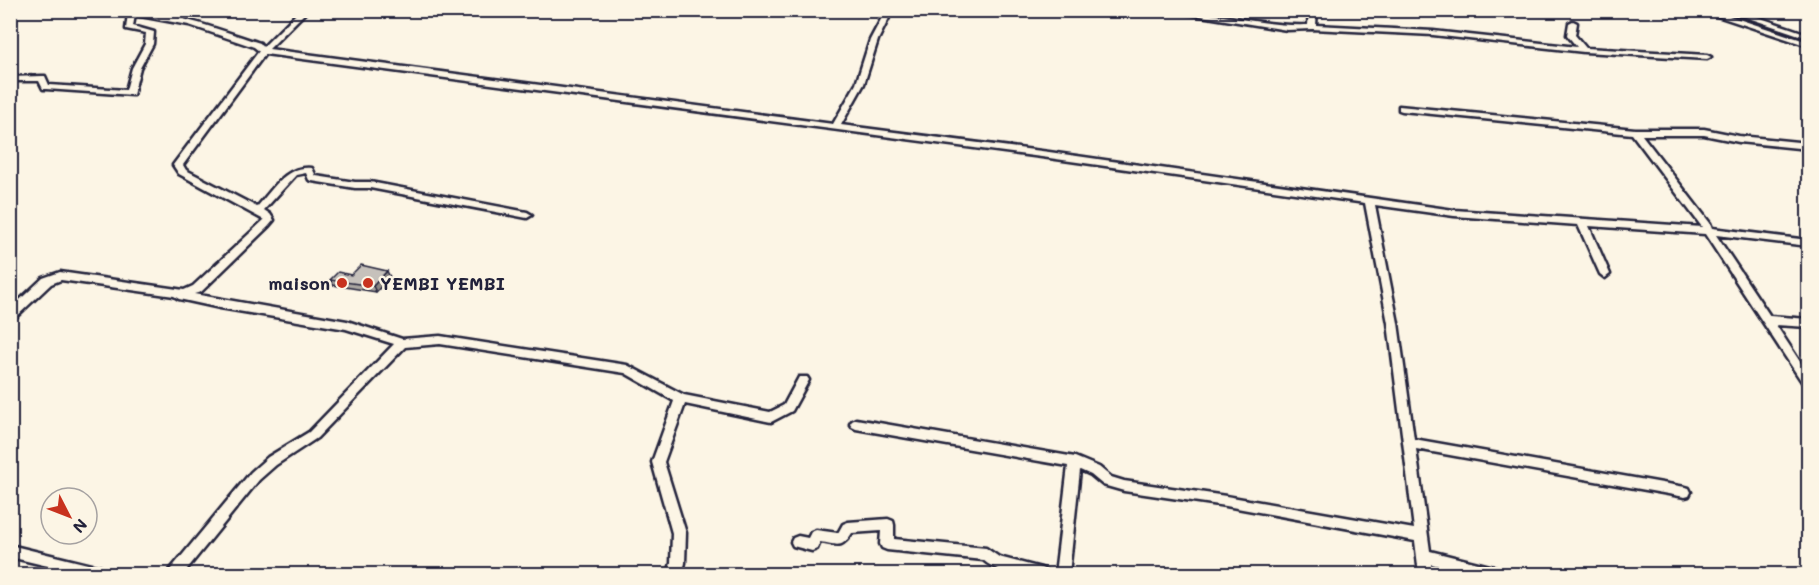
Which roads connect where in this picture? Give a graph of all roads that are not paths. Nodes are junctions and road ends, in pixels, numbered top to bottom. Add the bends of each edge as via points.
1 (305, 10) edge
2 (890, 10) edge
3 (1167, 10) edge
4 (1313, 10) edge
5 (1702, 10) edge
6 (1728, 10) edge
7 (128, 11) edge
8 (1573, 23) dead end
9 (1754, 23) junction
10 (1312, 27) junction
11 (1809, 36) edge
12 (1809, 44) edge
13 (1584, 50) junction
14 (263, 51) junction
15 (1707, 57) dead end
16 (10, 78) edge
17 (1402, 108) dead end
18 (835, 128) junction
19 (1635, 132) junction
20 (1809, 146) edge
21 (1370, 202) junction
22 (257, 212) junction
23 (527, 215) dead end
24 (1582, 222) junction
25 (1708, 231) junction
26 (1809, 243) edge
27 (1605, 274) dead end
28 (179, 295) junction
29 (10, 316) edge
30 (1767, 320) junction
31 (1809, 323) edge
32 (402, 343) junction
33 (803, 380) dead end
34 (1809, 382) edge
35 (681, 399) junction
36 (856, 424) dead end
37 (1410, 443) junction
38 (1075, 462) junction
39 (1685, 492) dead end
40 (1422, 536) junction
41 (798, 542) dead end
42 (10, 551) edge
43 (1424, 556) junction
44 (104, 574) edge
45 (175, 574) edge
46 (675, 574) edge
47 (1041, 574) edge
48 (1062, 574) edge
49 (1426, 574) edge
50 (1498, 574) edge

1 - 14 street
2 - 18 street via 874,40 860,84
3 - 10 street via 1287,28
4 - 10 street
5 - 9 street
6 - 9 street
7 - 14 street via 191,23 257,45
7 - 16 street via 129,27 150,32 130,93 46,87 42,78
8 - 13 street via 1571,35
9 - 11 street
9 - 12 street
10 - 13 street via 1433,33
13 - 15 street
14 - 18 street
14 - 22 street via 178,165 182,172
17 - 19 street
18 - 21 street
19 - 20 street via 1704,132
19 - 25 street
21 - 24 street via 1454,213
21 - 37 street via 1393,322
22 - 23 street via 293,173 309,170 312,177 323,181 370,185
22 - 28 street via 269,220 197,289
24 - 25 street
24 - 27 street
25 - 26 street
25 - 30 street
28 - 29 street via 60,276 47,281
28 - 32 street via 347,325
30 - 31 street
30 - 34 street
32 - 35 street via 440,340 627,369
32 - 45 street via 313,435 255,476
33 - 35 street via 788,408 771,417
35 - 46 street via 658,462 679,533
36 - 38 street
37 - 39 street
37 - 40 street
38 - 40 street via 1124,486
38 - 48 street
40 - 43 street
41 - 47 street via 812,545 816,536 841,539 848,528 888,525 887,544 986,554 995,562
42 - 44 street
43 - 49 street
43 - 50 street

